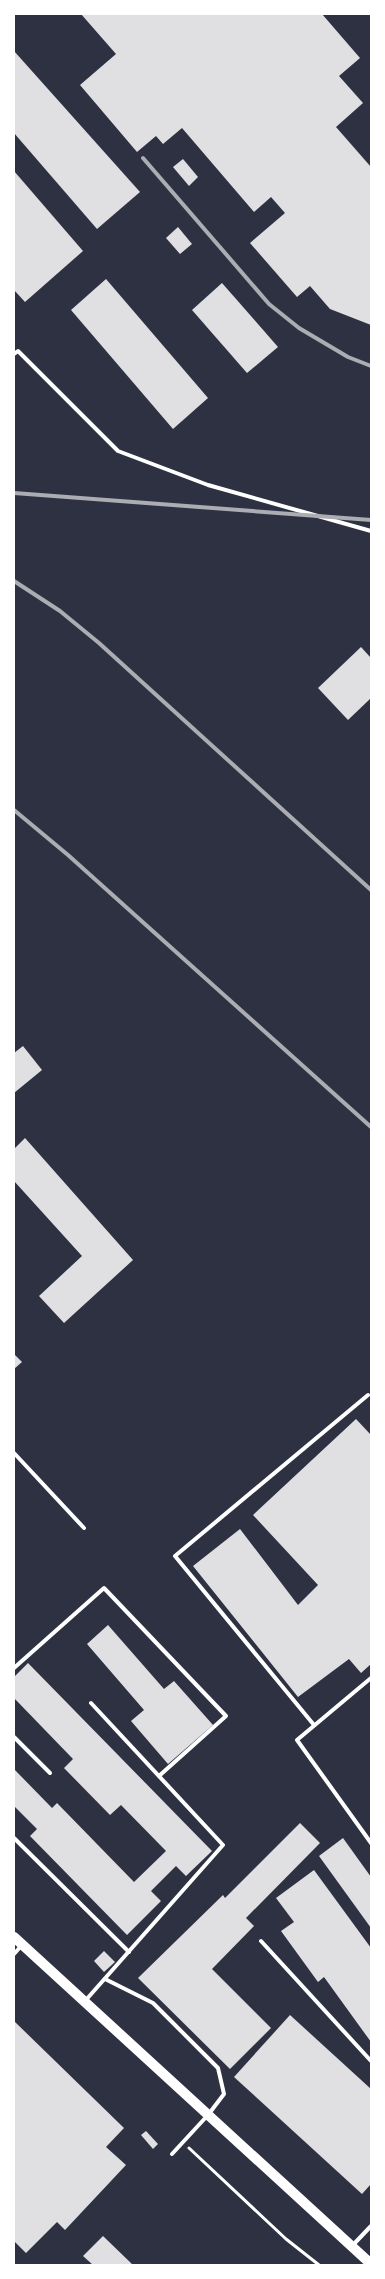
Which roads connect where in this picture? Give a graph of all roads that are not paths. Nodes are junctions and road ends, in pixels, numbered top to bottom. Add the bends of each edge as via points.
1 (14, 344) edge
2 (18, 351) junction
3 (14, 354) edge
4 (371, 531) edge
5 (368, 1395) dead end
6 (14, 1453) edge
7 (84, 1528) dead end
8 (14, 1668) edge
9 (371, 1678) edge
10 (91, 1702) dead end
11 (314, 1725) junction
12 (14, 1737) edge
13 (50, 1773) dead end
14 (159, 1776) junction
15 (14, 1838) edge
16 (371, 1843) edge
17 (14, 1937) edge
18 (261, 1942) dead end
19 (22, 1945) junction
20 (129, 1952) junction
21 (14, 1954) edge
22 (105, 1979) junction
23 (84, 2002) junction
24 (371, 2061) edge
25 (208, 2115) junction
26 (172, 2154) dead end
27 (371, 2226) edge
28 (352, 2247) junction
29 (371, 2264) edge

1 - 2 lane
2 - 3 lane
2 - 4 lane via 118,451 208,485
5 - 11 lane via 175,1556
6 - 7 lane
8 - 14 lane via 104,1588 226,1716
9 - 11 lane
10 - 14 lane
11 - 16 lane via 297,1740
12 - 13 lane
14 - 20 lane via 223,1845
15 - 20 lane
17 - 19 main road
18 - 24 lane
19 - 21 lane
19 - 23 main road
20 - 22 lane
22 - 23 lane
22 - 25 lane via 153,2002 218,2068 224,2094
23 - 25 main road
25 - 26 lane
25 - 28 main road
27 - 28 lane
28 - 29 main road

